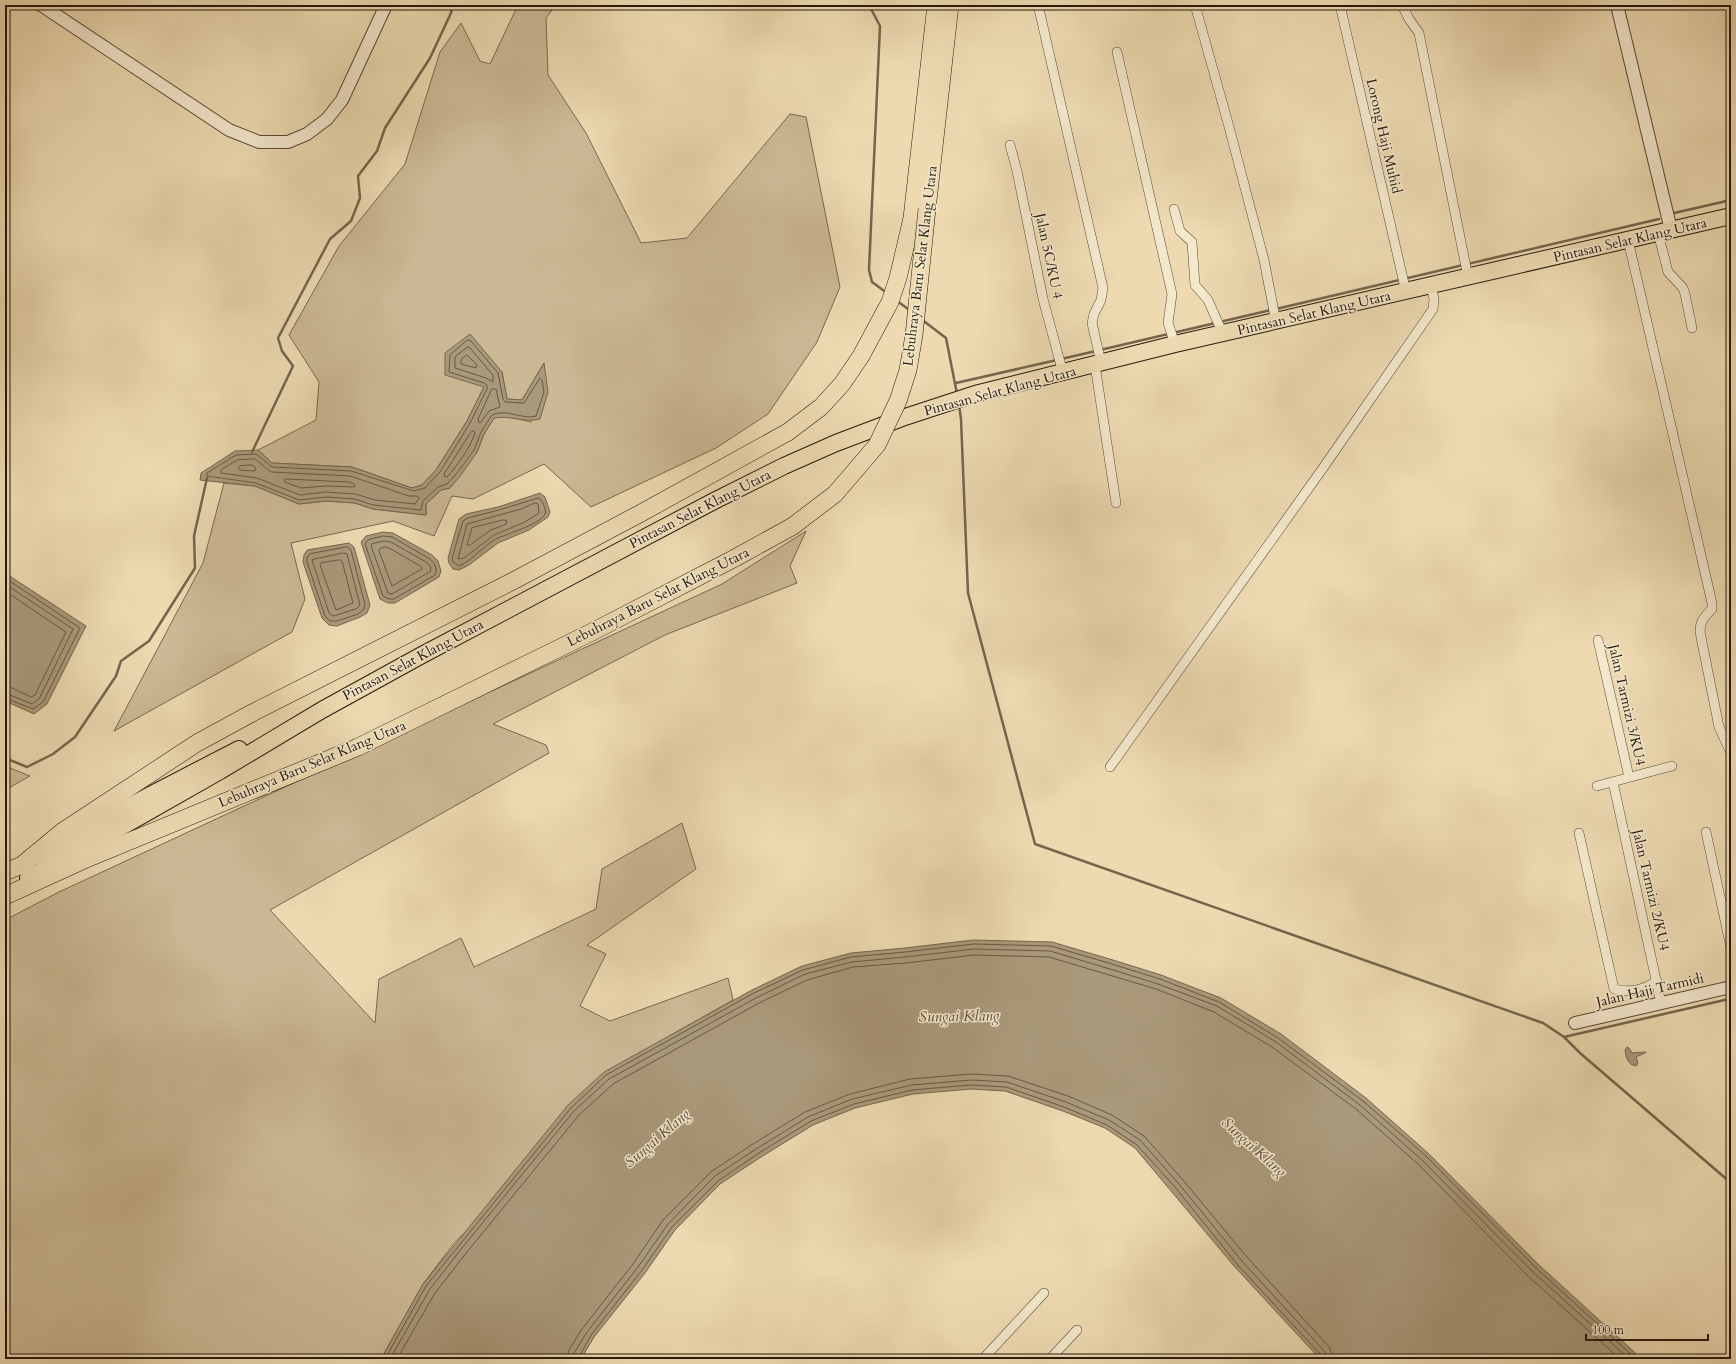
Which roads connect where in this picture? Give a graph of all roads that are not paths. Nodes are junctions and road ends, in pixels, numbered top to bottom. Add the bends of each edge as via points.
1 (41, 5) edge
2 (386, 5) edge
3 (936, 5) edge
4 (950, 5) edge
5 (1195, 5) edge
6 (1340, 5) edge
7 (1402, 5) edge
8 (1618, 5) edge
9 (1039, 9) dead end
10 (1117, 52) dead end
11 (1010, 145) dead end
12 (1174, 209) dead end
13 (1731, 216) edge
14 (1664, 232) junction
15 (1628, 240) junction
16 (1467, 274) junction
17 (1431, 285) junction
18 (1405, 289) junction
19 (1275, 318) junction
20 (1692, 328) dead end
21 (1222, 330) junction
22 (1174, 342) junction
23 (1099, 362) junction
24 (1063, 373) junction
25 (1116, 503) dead end
26 (1598, 640) dead end
27 (322, 710) junction
28 (1731, 753) edge
29 (1110, 766) dead end
30 (1672, 766) dead end
31 (1629, 777) junction
32 (1612, 782) junction
33 (1597, 786) dead end
34 (1706, 832) dead end
35 (1579, 833) dead end
36 (22, 864) junction
37 (5, 872) edge
38 (5, 890) edge
39 (5, 896) edge
40 (1731, 948) edge
41 (1658, 981) junction
42 (1731, 988) edge
43 (1661, 1003) junction
44 (1575, 1023) dead end
45 (1044, 1293) dead end
46 (1078, 1330) dead end
47 (983, 1359) edge
48 (1050, 1359) edge

1 - 2 street via 229,130 259,142 288,142 308,134 327,119 342,100
3 - 36 highway, Lebuhraya Baru Selat Klang Utara via 912,218 898,278 890,302 862,356 842,384 820,407 788,432 513,581 197,743 63,831
4 - 39 highway, Lebuhraya Baru Selat Klang Utara, bridge via 908,370 898,401 877,445 835,494 793,526 734,558 592,632 358,747 84,860
5 - 19 street via 1264,260
6 - 18 street, Lorong Haji Muhid
7 - 16 street via 1420,33
8 - 14 street
9 - 23 street via 1103,288 1092,323
10 - 22 street via 1172,294 1168,323
11 - 24 street, Jalan 5C/KU 4 via 1043,298
12 - 21 street via 1180,231 1192,242 1195,285 1208,300
13 - 14 highway, Pintasan Selat Klang Utara
14 - 15 highway, Pintasan Selat Klang Utara
14 - 20 street via 1668,272 1683,288
15 - 16 highway, Pintasan Selat Klang Utara
15 - 28 street via 1712,603 1712,610 1703,618 1700,625 1700,632 1719,727
16 - 17 highway, Pintasan Selat Klang Utara
17 - 18 highway, Pintasan Selat Klang Utara
17 - 29 street via 1433,309
18 - 19 highway, Pintasan Selat Klang Utara
19 - 21 highway, Pintasan Selat Klang Utara
21 - 22 highway, Pintasan Selat Klang Utara
22 - 23 highway, Pintasan Selat Klang Utara
23 - 24 highway, Pintasan Selat Klang Utara
23 - 25 street
24 - 27 highway, Pintasan Selat Klang Utara via 942,404 836,443 784,466
26 - 31 street, Jalan Tarmizi 3/KU4
27 - 36 highway, Lebuhraya Baru Selat Klang Utara via 219,759
27 - 38 highway, Lebuhraya Baru Selat Klang Utara via 213,775
30 - 31 street
31 - 32 street
32 - 33 street
32 - 41 street, Jalan Tarmizi 2/KU4
34 - 40 street
35 - 41 street via 1614,989 1629,992 1640,990
36 - 37 highway, Lebuhraya Baru Selat Klang Utara
41 - 43 street, Jalan Tarmizi 2/KU4
42 - 43 street, Jalan Haji Tarmidi
43 - 44 street, Jalan Haji Tarmidi
45 - 47 street
46 - 48 street

